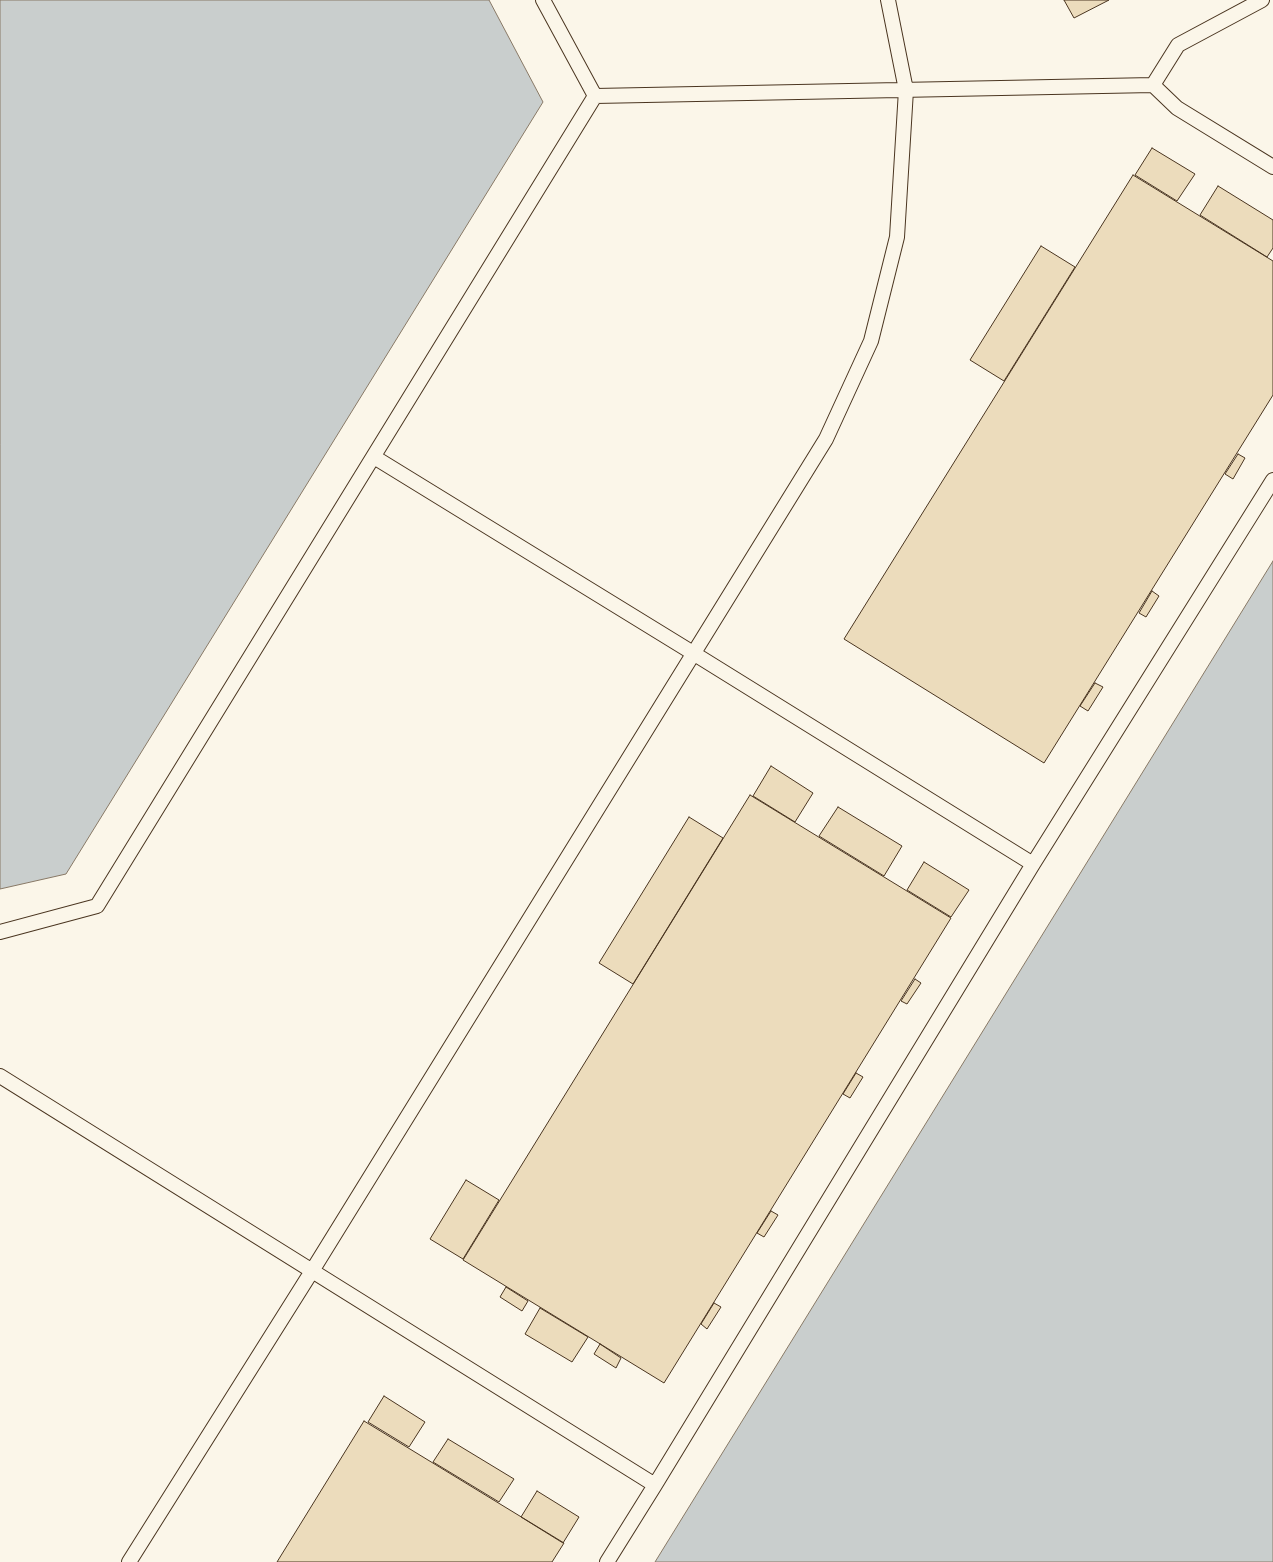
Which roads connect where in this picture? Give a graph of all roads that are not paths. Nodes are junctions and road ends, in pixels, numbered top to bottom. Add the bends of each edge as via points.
1 (543, 0) edge
2 (888, 0) edge
3 (1262, 0) edge
4 (1153, 85) junction
5 (906, 90) junction
6 (595, 96) junction
7 (1273, 166) edge
8 (374, 457) junction
9 (1273, 480) edge
10 (693, 653) junction
11 (1033, 864) junction
12 (0, 932) edge
13 (0, 1076) edge
14 (312, 1271) junction
15 (656, 1485) junction
16 (129, 1562) edge
17 (607, 1562) edge

1 - 6 lane
2 - 5 lane
3 - 4 lane via 1178,45
4 - 5 lane
4 - 7 lane via 1177,108
5 - 6 lane
5 - 10 lane via 897,237 871,341 826,439
6 - 8 lane
8 - 10 lane
8 - 12 lane via 97,906
9 - 11 lane
10 - 11 lane
10 - 14 lane
11 - 15 lane
13 - 14 lane
14 - 15 lane
14 - 16 lane
15 - 17 lane

